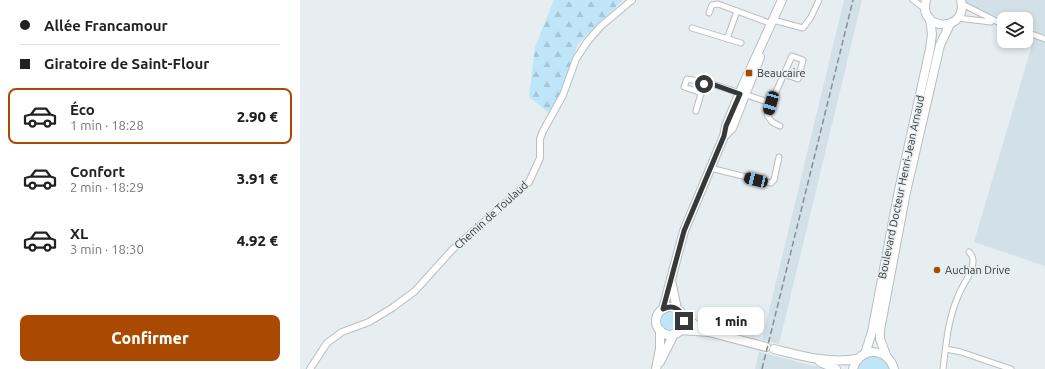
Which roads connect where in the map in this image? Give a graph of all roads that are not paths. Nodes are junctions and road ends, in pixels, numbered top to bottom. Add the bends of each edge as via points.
1 (632, 0) edge
2 (782, 0) edge
3 (819, 0) edge
4 (914, 0) edge
5 (926, 0) edge
6 (961, 2) edge
7 (925, 9) junction
8 (737, 11) junction
9 (709, 13) dead end
10 (958, 18) junction
11 (930, 19) junction
12 (772, 22) junction
13 (996, 22) joint
14 (950, 24) junction
15 (692, 28) dead end
16 (1033, 35) edge
17 (727, 39) junction
18 (1045, 39) edge
19 (741, 44) dead end
20 (784, 74) junction
21 (704, 84) junction
22 (702, 93) junction
23 (742, 94) junction
24 (771, 103) junction
25 (696, 111) dead end
26 (780, 126) dead end
27 (779, 157) dead end
28 (710, 168) junction
29 (969, 252) dead end
30 (672, 278) junction
31 (677, 308) junction
32 (663, 309) junction
33 (684, 318) junction
34 (660, 330) junction
35 (677, 332) junction
36 (708, 332) junction
37 (766, 347) dead end
38 (774, 349) dead end
39 (946, 349) junction
40 (864, 354) junction
41 (886, 355) junction
42 (812, 358) junction
43 (857, 359) junction
44 (310, 369) edge
45 (657, 369) edge
46 (836, 369) edge
47 (853, 369) edge
48 (894, 369) edge
49 (943, 369) edge
50 (1011, 369) edge

1 - 44 street, Chemin de Toulaud via 601,26 576,59 563,95 543,131 538,165 529,182 458,245 415,291 369,322 342,332 327,343
2 - 12 main road
3 - 12 street via 802,28
4 - 7 street
5 - 7 main road
6 - 10 main road
6 - 13 street
7 - 11 main road
8 - 9 street via 718,4 712,5
8 - 12 street
8 - 17 street
10 - 13 street
10 - 14 main road
11 - 14 main road via 940,25
11 - 40 main road, Boulevard Docteur Henri-Jean Arnaud via 930,49 899,190 872,332
12 - 23 main road via 759,61
14 - 41 main road, Boulevard Docteur Henri-Jean Arnaud via 940,44 906,192 881,324 880,339
15 - 17 street
16 - 18 street
17 - 19 street
20 - 20 street via 798,78 803,60 792,56
20 - 24 street
21 - 22 street
21 - 22 street via 687,79 684,87
21 - 23 street via 709,83
22 - 25 street
23 - 24 street
23 - 28 main road via 732,128 724,136
24 - 26 street via 767,115 772,122
27 - 28 street via 774,180 769,184
28 - 30 main road via 684,231
29 - 39 street via 973,257 973,264 955,302
30 - 31 main road
30 - 32 main road
31 - 32 main road
31 - 33 main road
32 - 34 main road via 657,317
33 - 35 main road via 684,324
33 - 36 main road
34 - 35 main road via 666,334
34 - 45 main road
35 - 36 main road
35 - 45 main road
36 - 37 main road
38 - 42 main road
39 - 49 street
39 - 50 street
40 - 41 main road via 877,352
40 - 43 main road
41 - 48 main road, Boulevard Docteur Henri-Jean Arnaud
42 - 43 main road via 838,361
42 - 46 main road
43 - 47 main road

